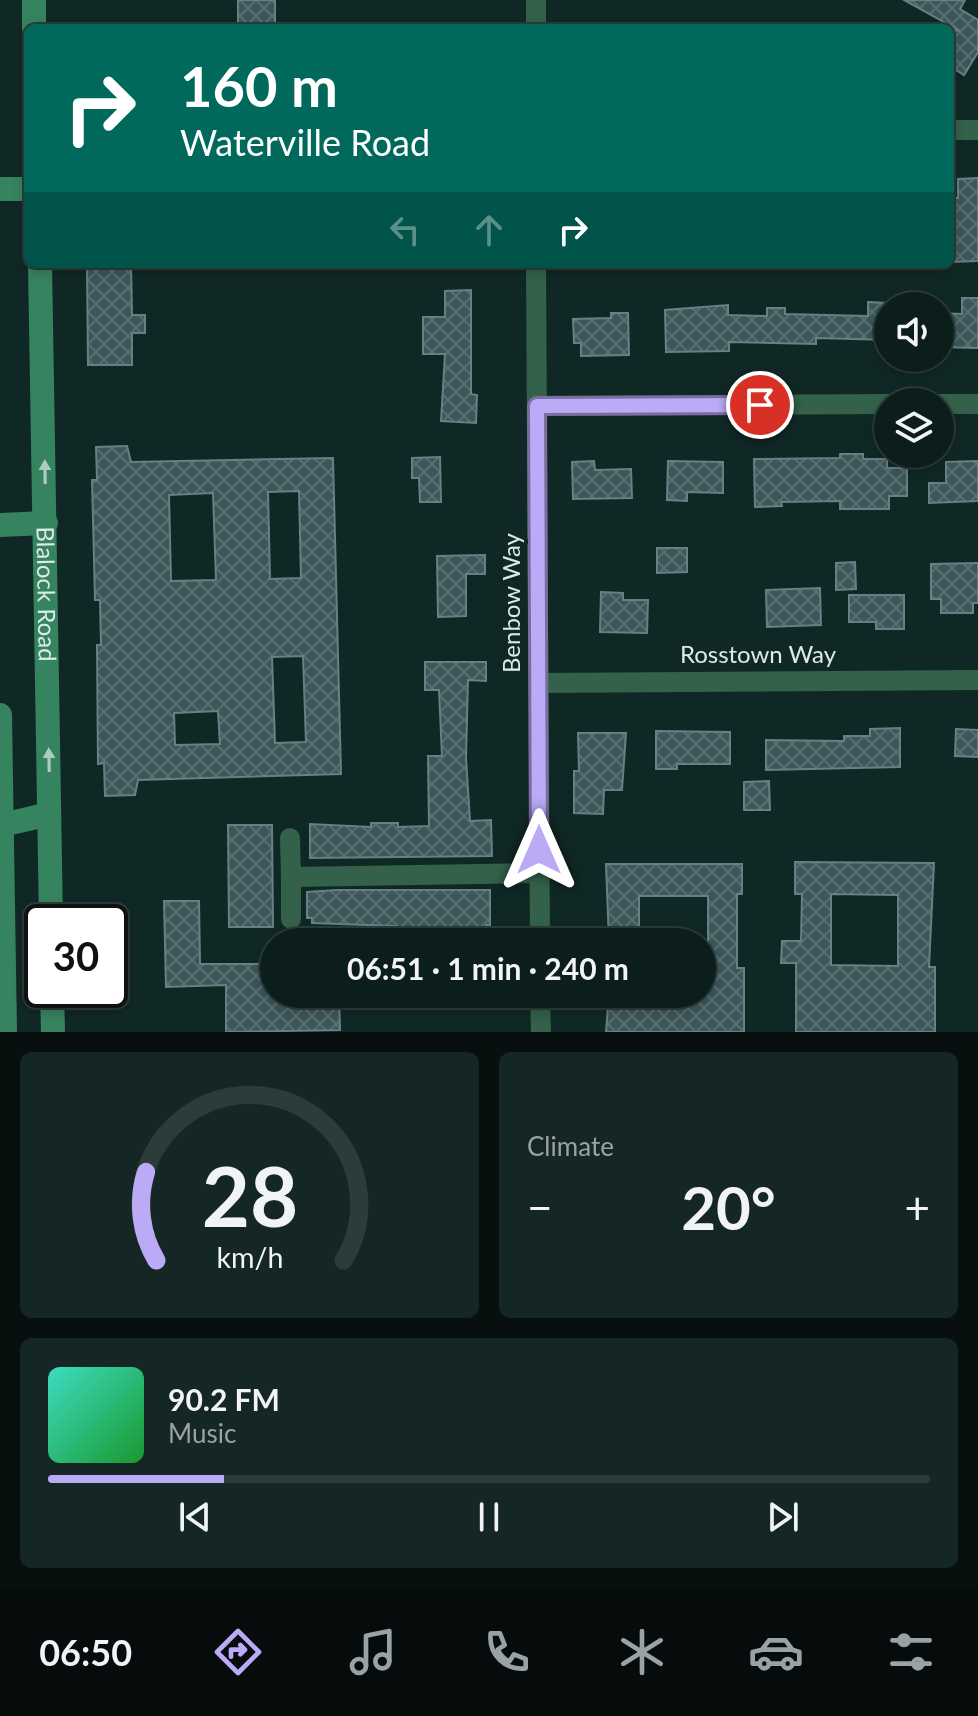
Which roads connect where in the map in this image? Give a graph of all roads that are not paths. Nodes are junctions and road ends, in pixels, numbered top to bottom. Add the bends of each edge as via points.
1 (34, 0) edge
2 (536, 0) edge
3 (34, 24) edge
4 (536, 24) edge
5 (954, 130) edge
6 (978, 130) edge
7 (0, 189) edge
8 (24, 189) edge
9 (40, 268) edge
10 (536, 268) edge
11 (874, 404) edge
12 (954, 404) edge
13 (978, 404) edge
14 (537, 406) junction
15 (46, 523) junction
16 (0, 525) edge
17 (978, 680) edge
18 (539, 683) junction
19 (0, 715) edge
20 (49, 814) junction
21 (2, 825) junction
22 (290, 838) dead end
23 (539, 873) junction
24 (291, 877) junction
25 (51, 904) edge
26 (291, 919) dead end
27 (540, 928) edge
28 (52, 1008) edge
29 (540, 1008) edge
30 (5, 1032) edge
31 (53, 1032) edge
32 (541, 1032) edge

1 - 3 main road
2 - 4 street
5 - 6 street
7 - 8 main road
15 -> 9 main road, Blalock Road
10 - 14 street, Benbow Way
11 - 14 street
12 - 13 street
14 - 18 street, Benbow Way
15 - 16 main road
20 -> 15 main road, Blalock Road
17 - 18 street, Rosstown Way
18 - 23 street, Benbow Way
19 - 21 main road
20 - 21 main road
20 - 25 main road, Blalock Road
21 - 30 main road
22 - 24 street
23 - 24 street
23 - 27 street, Benbow Way
24 - 26 street
28 - 31 main road
29 - 32 street

